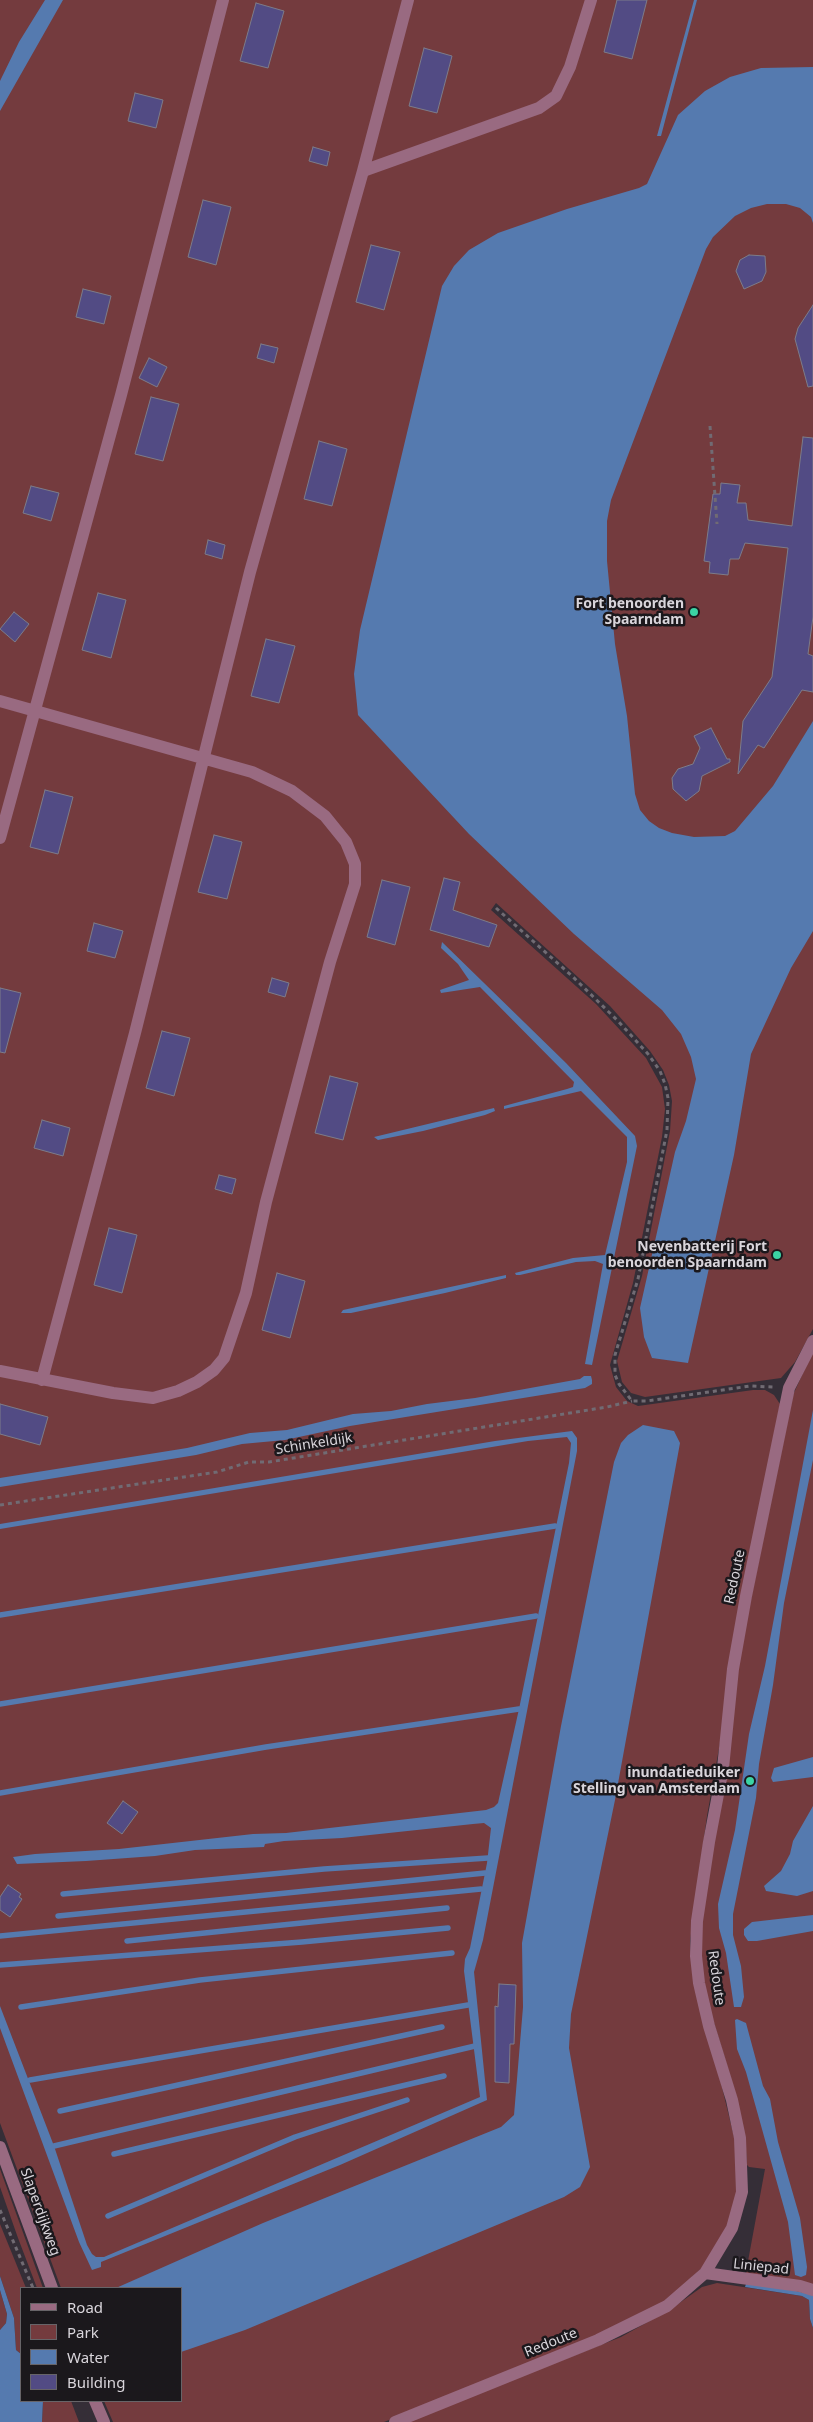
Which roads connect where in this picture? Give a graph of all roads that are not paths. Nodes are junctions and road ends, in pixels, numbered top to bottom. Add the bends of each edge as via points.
1 (223, 0) edge
2 (408, 0) edge
3 (591, 0) edge
4 (363, 171) junction
5 (0, 701) edge
6 (35, 711) junction
7 (204, 757) junction
8 (0, 838) edge
9 (813, 1341) edge
10 (0, 1371) edge
11 (42, 1380) junction
12 (0, 2147) edge
13 (705, 2273) junction
14 (52, 2287) edge
15 (813, 2290) edge
16 (95, 2402) edge
17 (104, 2422) edge
18 (395, 2422) edge

1 - 6 street via 122,395
2 - 4 street
3 - 4 street via 570,67 556,96 539,108
4 - 7 street via 250,572
5 - 6 street
6 - 7 street
6 - 8 street
7 - 11 street via 135,1033
7 - 11 street via 252,772 292,791 325,816 346,842 355,864 355,884 325,981 266,1202 246,1293 224,1358 197,1382 153,1398
9 - 13 street, Redoute via 789,1388 741,1623 723,1768 697,1921 699,1983 739,2127 742,2167 742,2192 737,2216
10 - 11 street
12 - 14 street, Slaperdijkweg
13 - 15 street, Liniepad
13 - 18 street, Redoute via 679,2297 653,2314 598,2340
16 - 17 street

